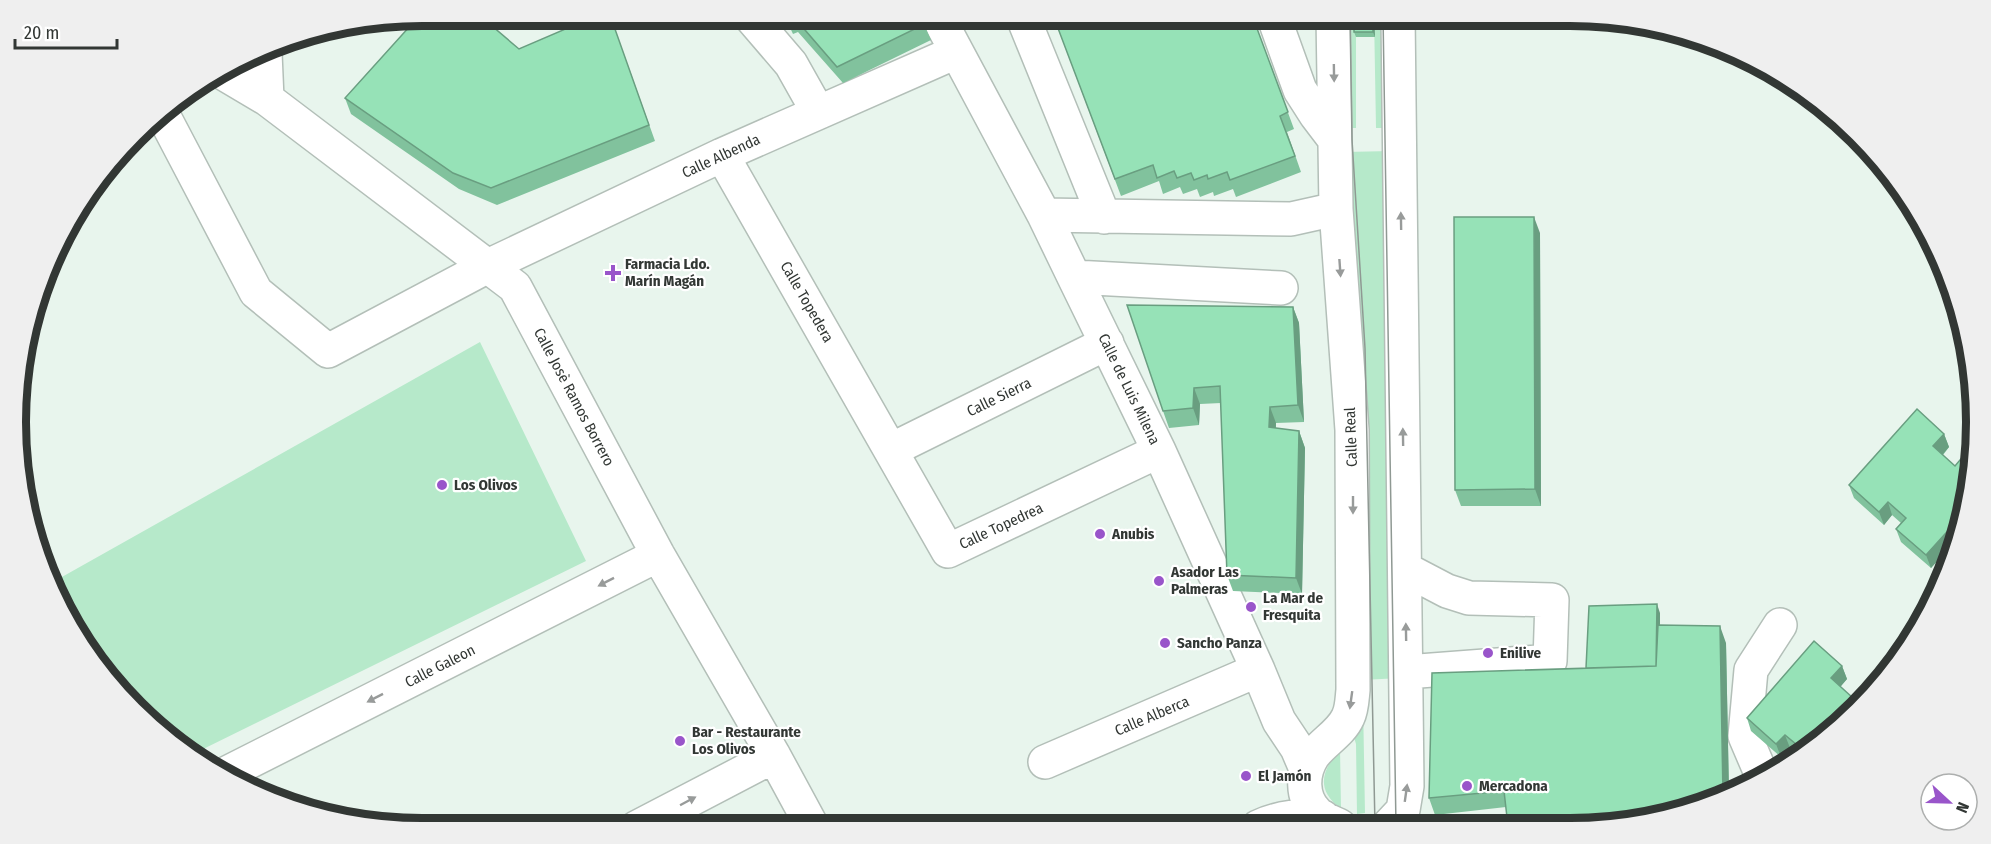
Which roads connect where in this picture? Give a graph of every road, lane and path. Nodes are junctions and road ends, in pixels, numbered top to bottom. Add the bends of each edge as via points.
1 (758, 26) edge
2 (943, 26) edge
3 (1026, 26) edge
4 (1278, 26) edge
5 (1333, 26) edge
6 (1398, 26) edge
7 (956, 52) junction
8 (265, 58) edge
9 (229, 76) edge
10 (267, 99) junction
11 (818, 112) junction
12 (166, 120) edge
13 (1335, 140) junction
14 (722, 155) junction
15 (1336, 209) junction
16 (1044, 215) junction
17 (1104, 217) junction
18 (488, 266) junction
19 (1074, 278) junction
20 (1281, 288) dead end
21 (1107, 344) junction
22 (891, 450) junction
23 (1159, 451) junction
24 (658, 555) junction
25 (1405, 569) junction
26 (1780, 625) dead end
27 (1258, 670) junction
28 (1406, 672) junction
29 (774, 756) junction
30 (1045, 762) dead end
31 (1311, 765) junction
32 (1759, 769) edge
33 (233, 770) edge
34 (655, 818) edge
35 (808, 818) edge
36 (1271, 818) edge
37 (1291, 818) edge
38 (1317, 818) edge
39 (1324, 818) edge
40 (1396, 818) edge

1 - 11 street via 791,64
2 - 7 street, Calle de Luis Milena
3 - 17 street
4 - 13 street via 1300,90
5 -> 13 street, Calle Real
25 -> 6 street
7 - 11 street, Calle Albenda
7 - 16 street, Calle de Luis Milena
8 - 10 street
9 - 10 street, Calle Josè Ramos Borrero
10 - 18 street, Calle Josè Ramos Borrero
11 - 14 street, Calle Albenda
12 - 18 street, Calle Albenda via 256,292 328,351
13 - 15 street, Calle Real
14 - 18 street, Calle Albenda
14 - 22 street, Calle Topedera
15 - 17 street via 1291,219
15 -> 31 street, Calle Real via 1352,430 1353,690 1348,718
16 - 17 street
16 - 19 street, Calle de Luis Milena
18 - 24 street, Calle Josè Ramos Borrero via 516,287
19 - 20 street
19 - 21 street, Calle de Luis Milena
21 - 22 street, Calle Sierra
21 - 23 street, Calle de Luis Milena
22 - 23 street, Calle Topedrea via 948,551
23 - 27 street, Calle de Luis Milena
24 - 29 street, Calle Josè Ramos Borrero
24 -> 33 street, Calle Galeon
28 -> 25 street
25 - 28 street via 1468,598 1552,600 1550,660
26 - 32 street via 1751,670 1745,736
27 - 30 street, Calle Alberca
27 - 31 street, Calle de Luis Milena via 1279,721 1300,736
40 -> 28 street via 1403,810 1407,786
34 -> 29 street
29 - 35 street, Calle Josè Ramos Borrero
31 - 36 street, Calle Real via 1297,794
31 - 39 street via 1305,794 1317,814
37 - 38 street

